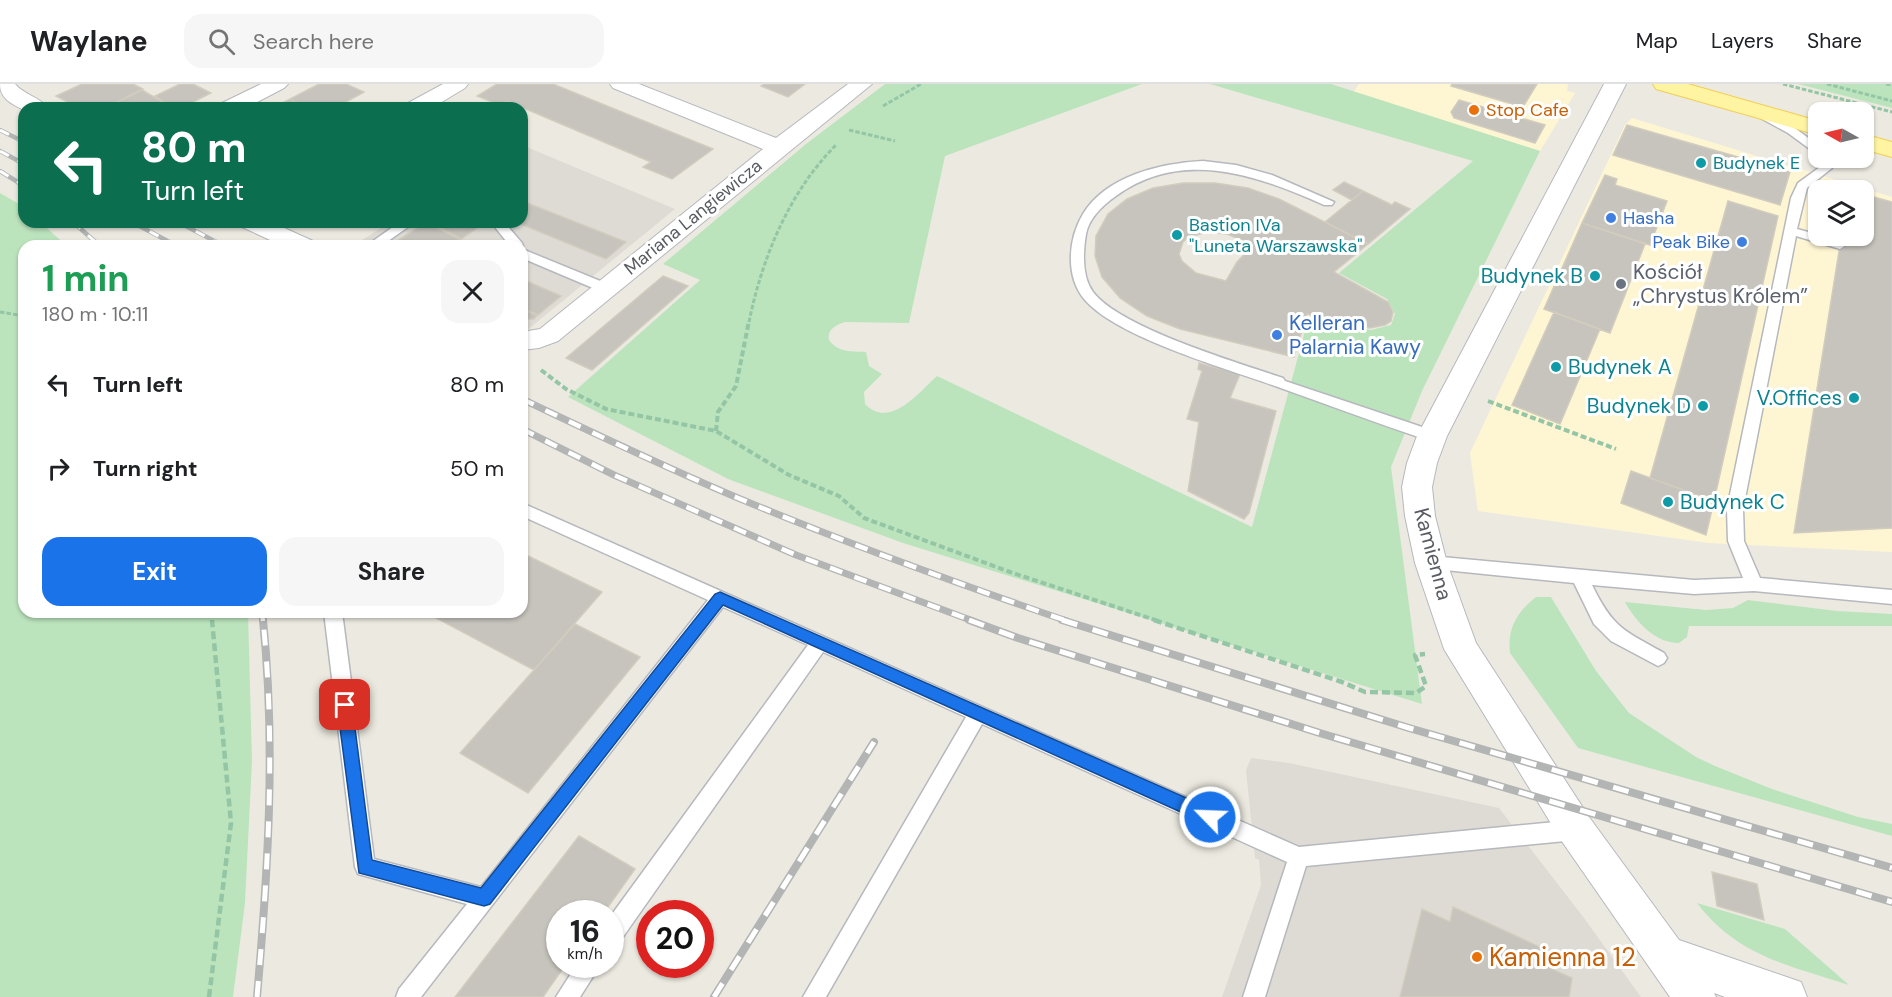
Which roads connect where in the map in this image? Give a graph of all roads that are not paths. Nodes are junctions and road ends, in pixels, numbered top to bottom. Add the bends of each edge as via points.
1 (4, 84) edge
2 (277, 84) edge
3 (458, 84) edge
4 (620, 84) edge
5 (861, 84) edge
6 (1615, 84) edge
7 (1664, 84) edge
8 (1728, 84) edge
9 (25, 102) edge
10 (242, 102) edge
11 (426, 102) edge
12 (1808, 105) edge
13 (1750, 109) junction
14 (1874, 123) edge
15 (1808, 125) edge
16 (1892, 128) edge
17 (1808, 143) edge
18 (1874, 144) edge
19 (779, 147) junction
20 (1892, 150) edge
21 (1826, 168) edge
22 (1328, 202) dead end
23 (264, 228) edge
24 (400, 228) edge
25 (502, 228) edge
26 (1791, 231) junction
27 (1808, 236) edge
28 (291, 240) edge
29 (381, 240) edge
30 (512, 240) edge
31 (528, 256) edge
32 (605, 288) junction
33 (528, 340) edge
34 (1432, 436) junction
35 (528, 512) edge
36 (1431, 563) junction
37 (1579, 576) junction
38 (1754, 584) junction
39 (1892, 597) edge
40 (720, 598) junction
41 (334, 618) edge
42 (820, 642) junction
43 (1658, 658) dead end
44 (978, 713) junction
45 (1576, 830) junction
46 (1299, 857) junction
47 (484, 898) junction
48 (624, 916) edge
49 (1663, 955) junction
50 (580, 978) edge
51 (407, 997) edge
52 (567, 997) edge
53 (814, 997) edge
54 (1254, 997) edge
55 (1695, 997) edge
56 (1786, 997) edge

1 - 9 street
2 - 10 street
3 - 11 street
4 - 19 street
5 - 19 street, Mariana Langiewicza
6 - 34 street, Kamienna
7 - 13 main road
8 - 12 main road
13 - 15 main road
13 - 17 lane
14 - 16 main road
18 - 20 main road
19 - 32 street, Mariana Langiewicza
21 - 26 lane via 1802,186
22 - 34 lane via 1255,173 1201,165 1172,167 1137,178 1100,203 1082,226 1077,267 1088,296 1106,312 1158,337
23 - 28 street
24 - 29 lane
25 - 30 lane
26 - 27 lane
26 - 38 lane via 1735,509 1736,541
31 - 32 lane
32 - 33 street, Mariana Langiewicza via 549,335
34 - 36 street, Kamienna via 1418,487
35 - 40 lane
36 - 37 lane
36 - 45 street, Kamienna via 1461,649
37 - 38 lane via 1694,587
37 - 43 lane via 1600,619 1617,636
38 - 39 lane
40 - 42 lane
40 - 47 lane
41 - 47 lane via 365,867
42 - 44 lane
42 - 48 lane
44 - 46 lane
44 - 53 lane
45 - 46 lane
45 - 49 street, Kamienna
46 - 54 lane
47 - 51 lane
49 - 55 street, Kamienna
49 - 56 street
50 - 52 lane

